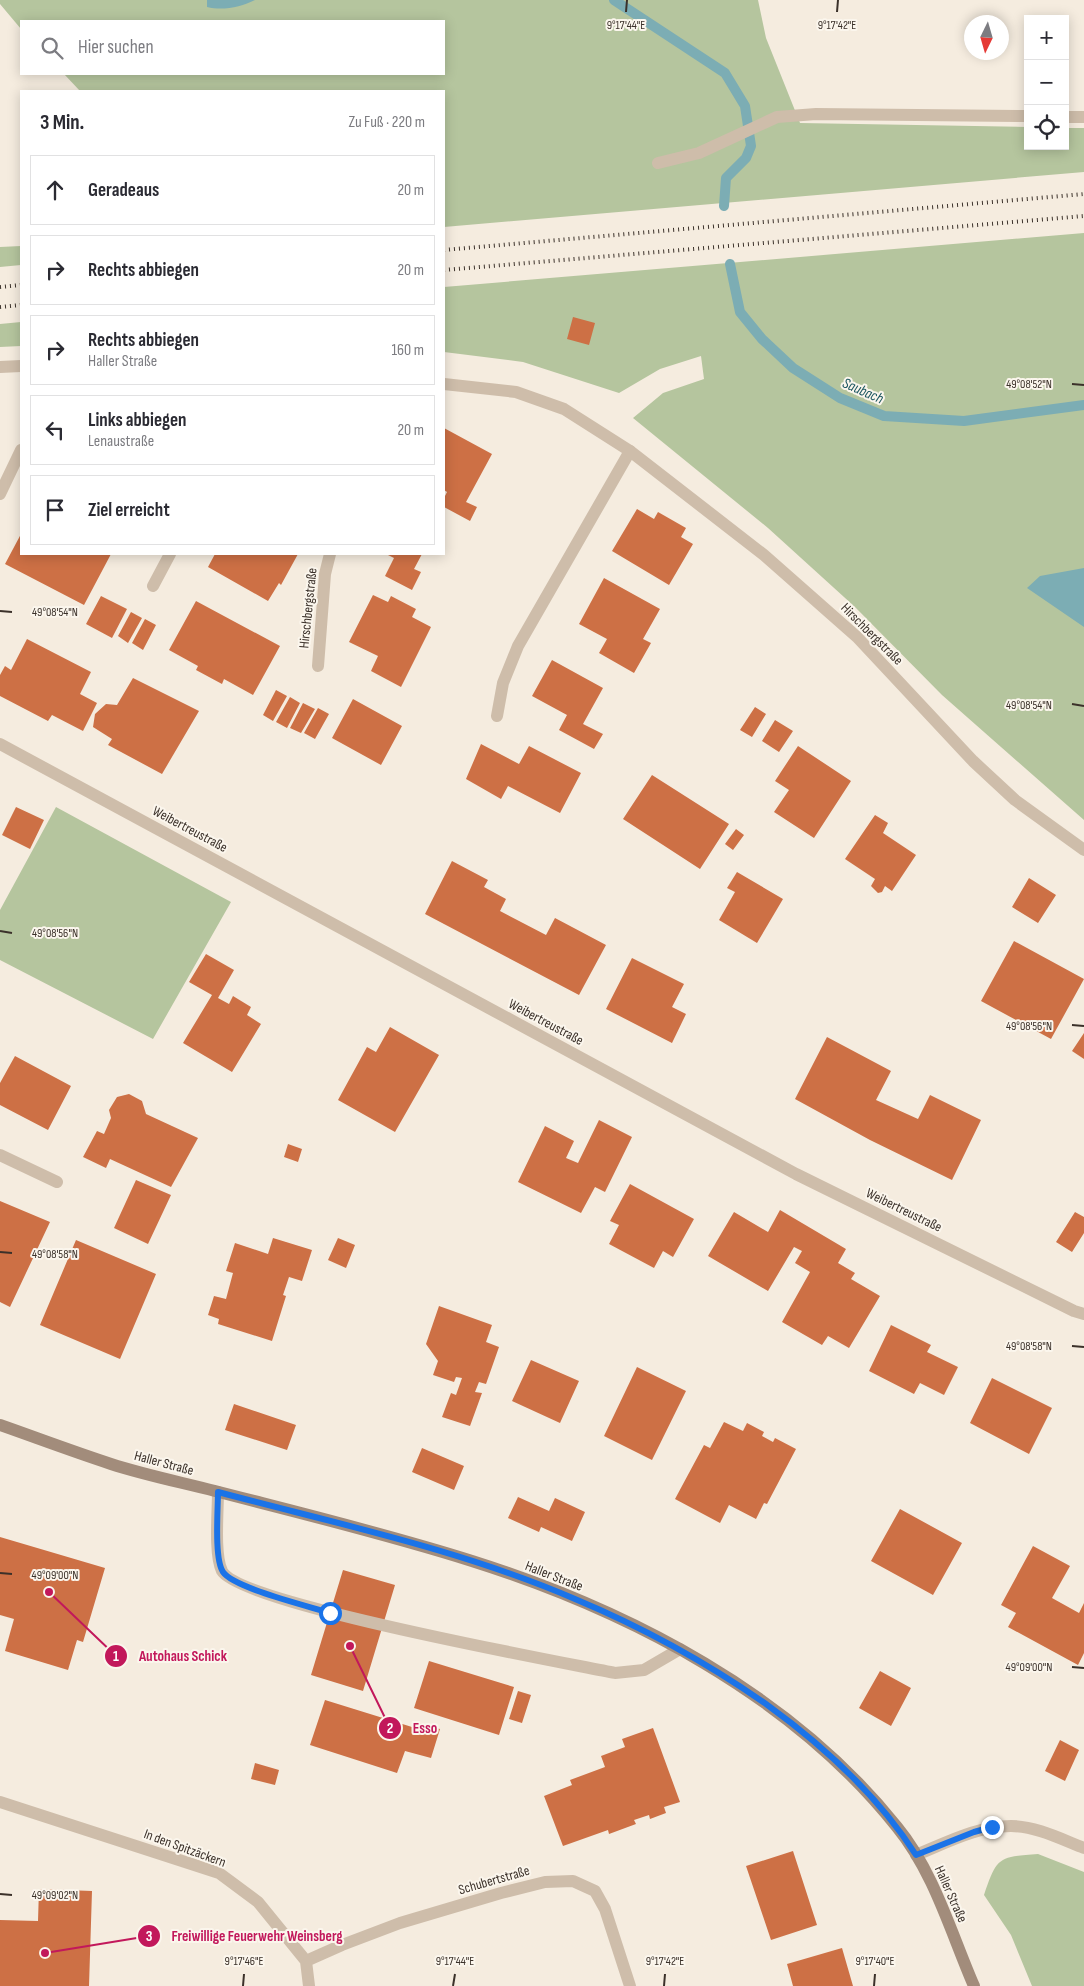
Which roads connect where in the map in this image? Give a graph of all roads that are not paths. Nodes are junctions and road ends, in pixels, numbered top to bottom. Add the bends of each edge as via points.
1 (1024, 116) edge
2 (1069, 117) edge
3 (1084, 117) edge
4 (658, 163) dead end
5 (20, 366) edge
6 (0, 367) edge
7 (445, 384) edge
8 (630, 451) junction
9 (20, 452) edge
10 (0, 494) edge
11 (169, 555) edge
12 (330, 555) edge
13 (153, 586) dead end
14 (318, 666) dead end
15 (497, 716) dead end
16 (0, 744) edge
17 (1084, 850) edge
18 (0, 1155) edge
19 (57, 1182) dead end
20 (1084, 1314) edge
21 (0, 1424) edge
22 (218, 1492) junction
23 (680, 1649) junction
24 (0, 1802) edge
25 (1084, 1848) edge
26 (916, 1855) junction
27 (306, 1961) junction
28 (309, 1986) edge
29 (630, 1986) edge
30 (974, 1986) edge

1 - 4 street via 816,114 777,117 699,153
2 - 3 street
5 - 6 street
7 - 8 street, Hirschbergstraße via 516,392 564,409
8 - 15 street via 518,646 503,683
8 - 17 street, Hirschbergstraße via 764,555 856,637 973,761 1015,800
9 - 10 street
11 - 13 street
12 - 14 street, Hirschbergstraße via 325,574
16 - 20 street, Weibertreustraße via 796,1174
18 - 19 street
21 - 22 street, Haller Straße via 112,1464
22 - 23 street, Haller Straße via 472,1561 575,1598
22 - 23 street via 218,1546 222,1572 237,1583 330,1613 383,1626 616,1673 644,1670
23 - 26 street, Haller Straße via 733,1681 806,1733 851,1775 899,1828
24 - 27 street, In den Spitzäckern via 219,1873 258,1902
25 - 26 street via 1012,1826 974,1832
26 - 30 street, Haller Straße via 935,1890
27 - 28 street
27 - 29 street, Schubertstraße via 400,1923 545,1882 574,1881 595,1891 606,1909

